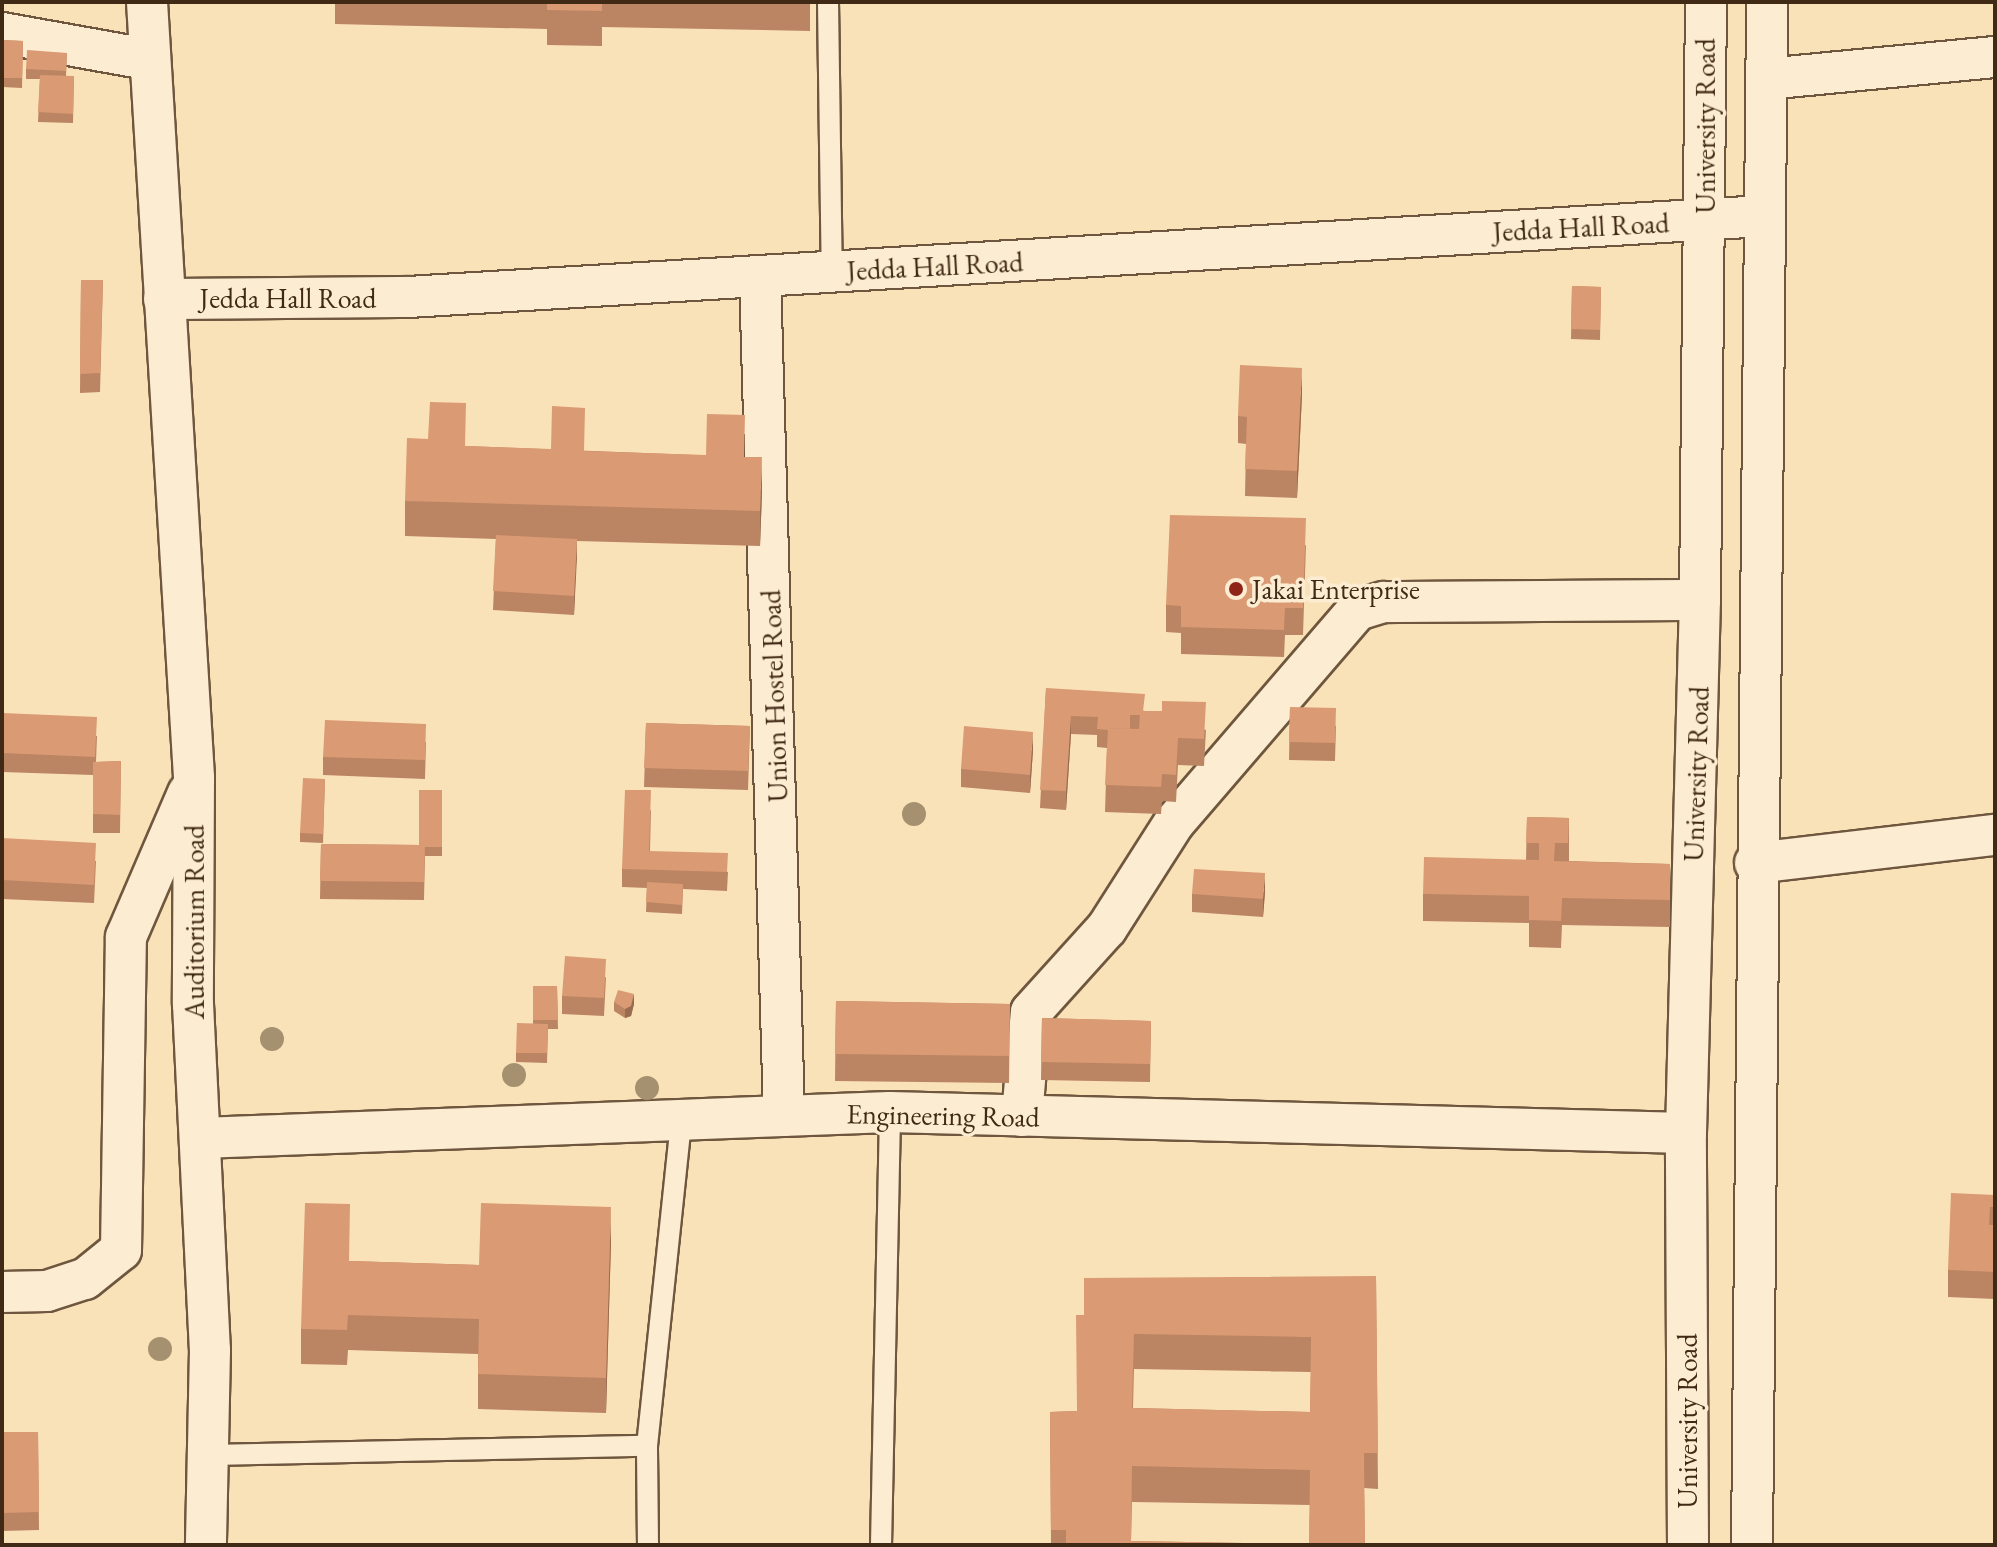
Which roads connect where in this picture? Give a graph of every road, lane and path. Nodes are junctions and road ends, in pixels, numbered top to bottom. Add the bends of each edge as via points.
1 (147, 2) edge
2 (828, 2) edge
3 (1706, 2) edge
4 (1767, 2) edge
5 (2, 33) edge
6 (1995, 57) edge
7 (146, 59) junction
8 (1766, 79) junction
9 (1764, 216) junction
10 (1705, 220) junction
11 (832, 272) junction
12 (760, 276) junction
13 (164, 299) junction
14 (1700, 600) junction
15 (194, 778) junction
16 (1995, 835) edge
17 (1755, 863) junction
18 (890, 1112) junction
19 (784, 1116) junction
20 (1022, 1116) junction
21 (681, 1120) junction
22 (1686, 1133) junction
23 (201, 1138) junction
24 (2, 1292) edge
25 (647, 1446) junction
26 (209, 1455) junction
27 (206, 1545) edge
28 (648, 1545) edge
29 (881, 1545) edge
30 (1688, 1545) edge
31 (1752, 1545) edge

1 - 7 street
2 - 11 lane
3 - 10 street, University Road
4 - 8 street, University Road
5 - 7 street
6 - 8 street
7 - 13 street, Auditorium Road
8 - 9 street, University Road
9 - 10 street, Jedda Hall Road
9 - 17 street, University Road
10 - 11 street, Jedda Hall Road
10 - 14 street, University Road
11 - 12 street, Jedda Hall Road
12 - 13 street, Jedda Hall Road via 408,297
12 - 19 street, Union Hostel Road
13 - 15 street, Auditorium Road
14 - 20 street via 1384,602 1357,610 1174,823 1107,928 1031,1012
14 - 22 street, University Road
15 - 23 street, Auditorium Road via 193,1004
15 - 24 street via 126,937 121,1250 85,1279 47,1291
16 - 17 street
17 - 31 street, University Road
18 - 19 street, Engineering Road
18 - 20 street, Engineering Road
18 - 29 lane
19 - 21 street, Engineering Road
20 - 22 street, Engineering Road
21 - 23 street, Engineering Road
21 - 25 lane
22 - 30 street, University Road
23 - 26 street, Auditorium Road
25 - 26 lane
25 - 28 lane
26 - 27 street, Auditorium Road

